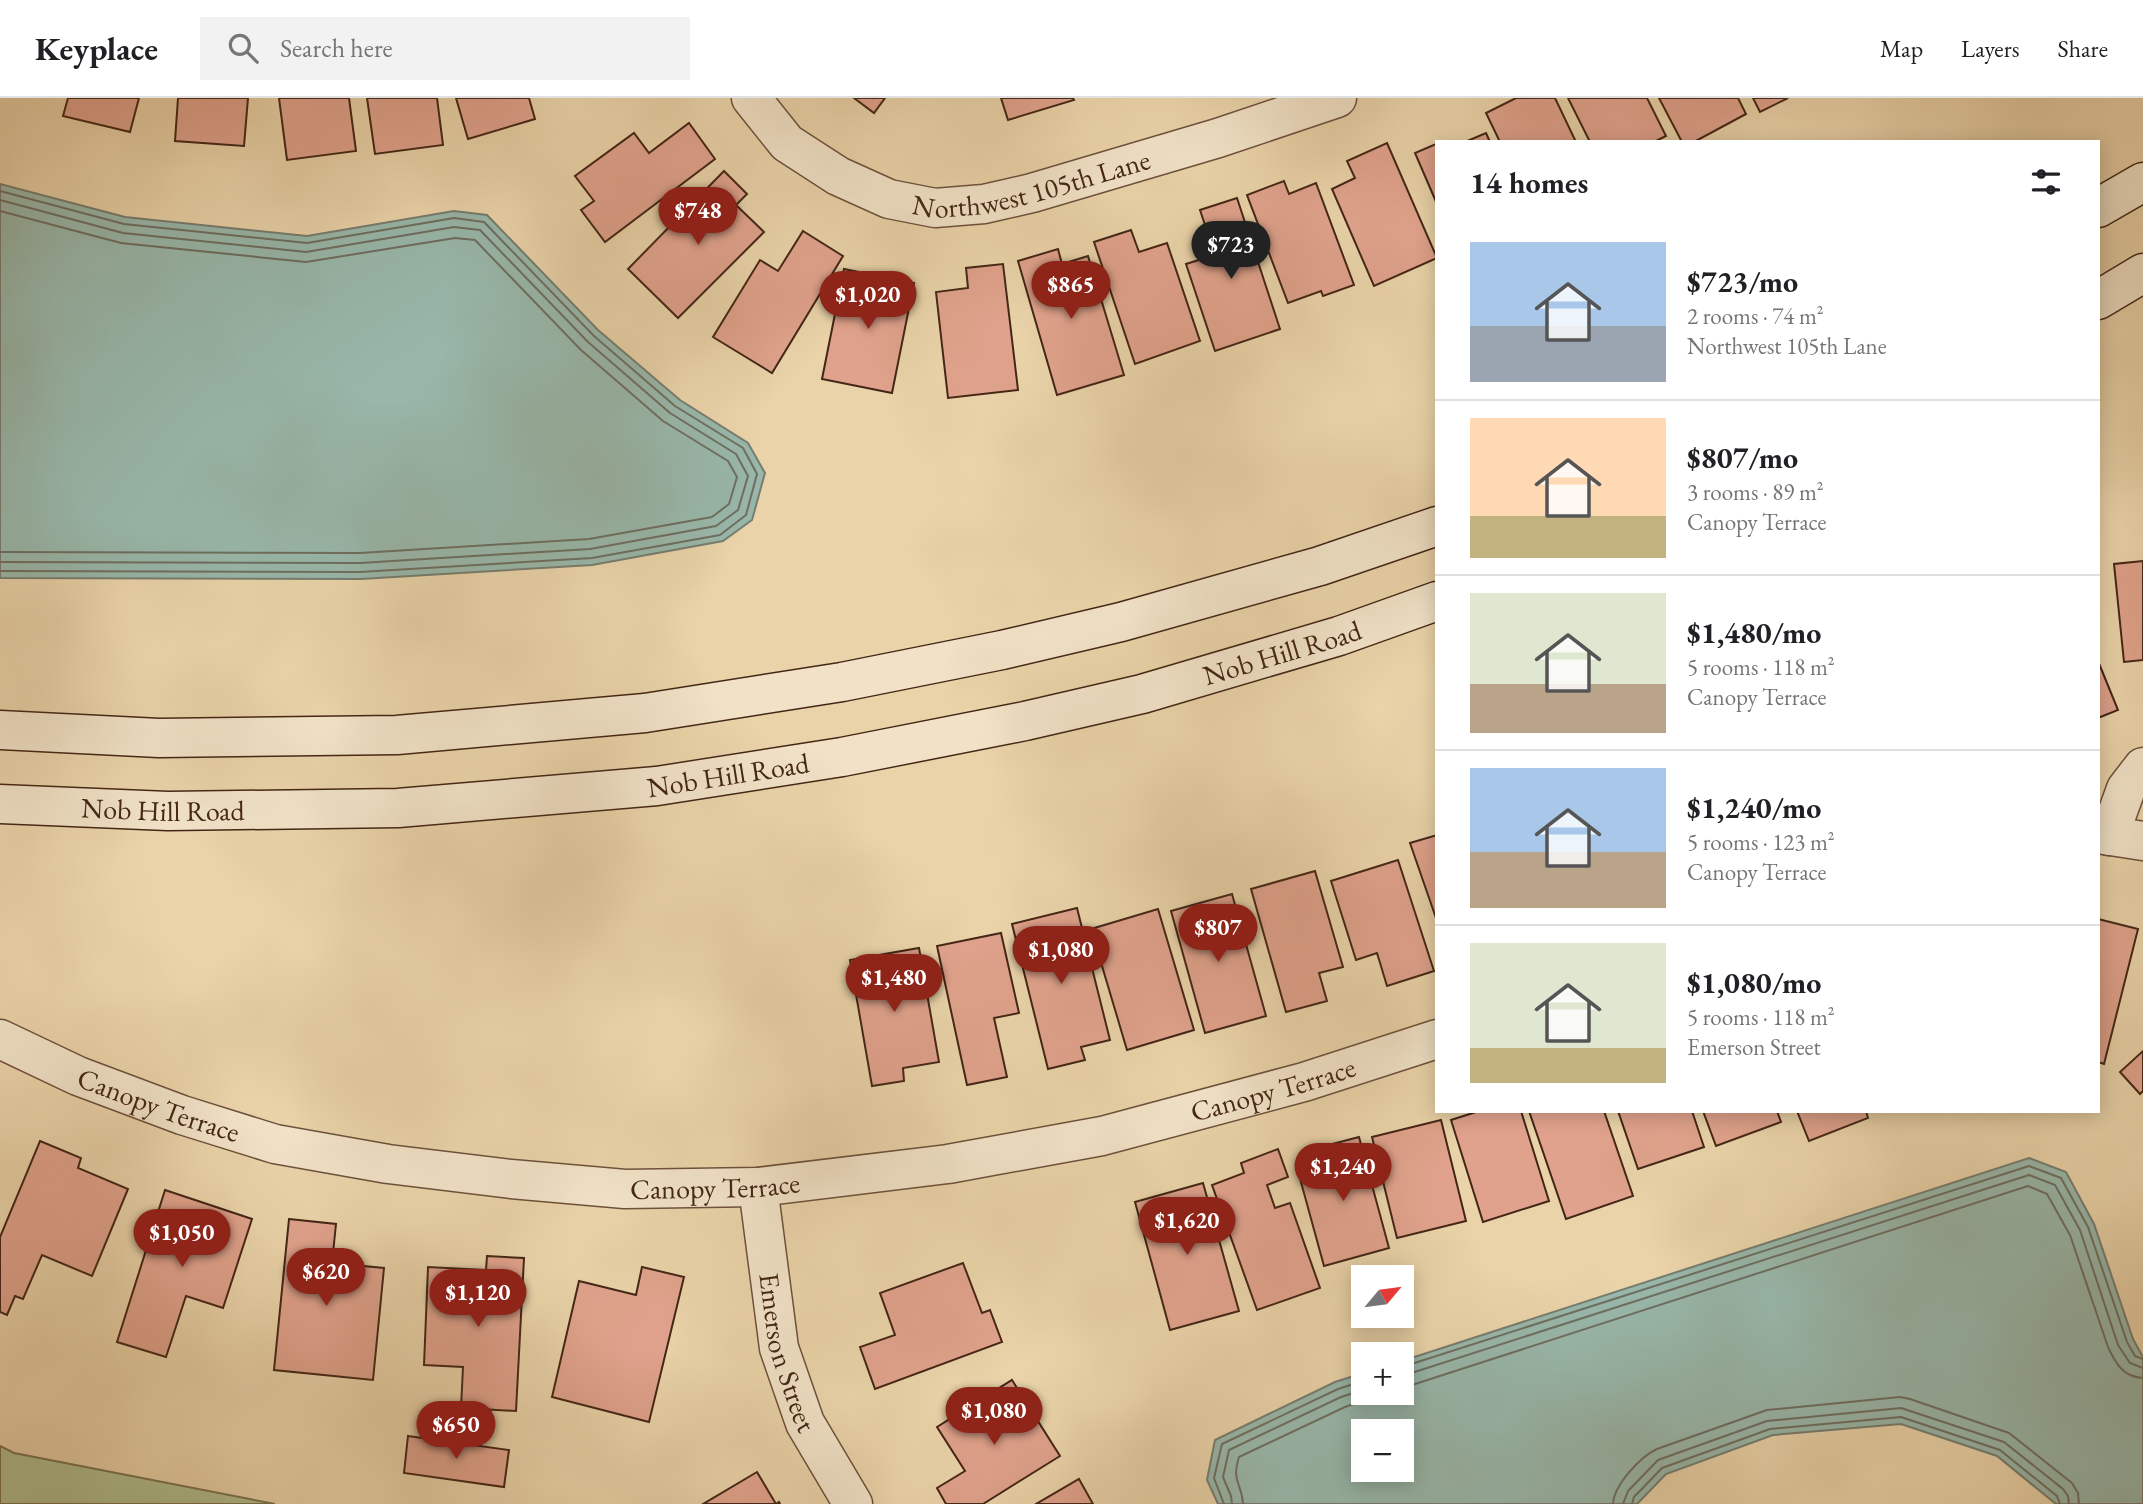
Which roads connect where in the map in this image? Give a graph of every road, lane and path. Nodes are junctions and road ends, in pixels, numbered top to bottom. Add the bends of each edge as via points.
1 (751, 98) edge
2 (1337, 98) edge
3 (2143, 182) edge
4 (2100, 207) edge
5 (2143, 273) edge
6 (2100, 299) edge
7 (1435, 527) edge
8 (1435, 602) edge
9 (0, 730) edge
10 (2143, 767) edge
11 (0, 804) edge
12 (2117, 837) edge
13 (0, 1039) edge
14 (1435, 1040) edge
15 (758, 1187) junction
16 (853, 1504) edge

1 - 2 main road, Northwest 105th Lane via 788,143 838,176 888,199 935,208 984,204 1032,193
3 - 4 main road
5 - 6 main road
7 - 9 main road via 1320,566 1002,650 842,682 645,713 397,735 159,738
8 - 11 main road, Nob Hill Road via 1339,636 1142,694 842,757 657,786 398,808 168,811
10 - 12 main road via 2126,789
13 - 15 main road, Canopy Terrace via 78,1076 275,1144 511,1179 625,1189
14 - 15 main road, Canopy Terrace via 1304,1082 1102,1136 948,1164
15 - 16 main road, Emerson Street via 779,1348 805,1423

